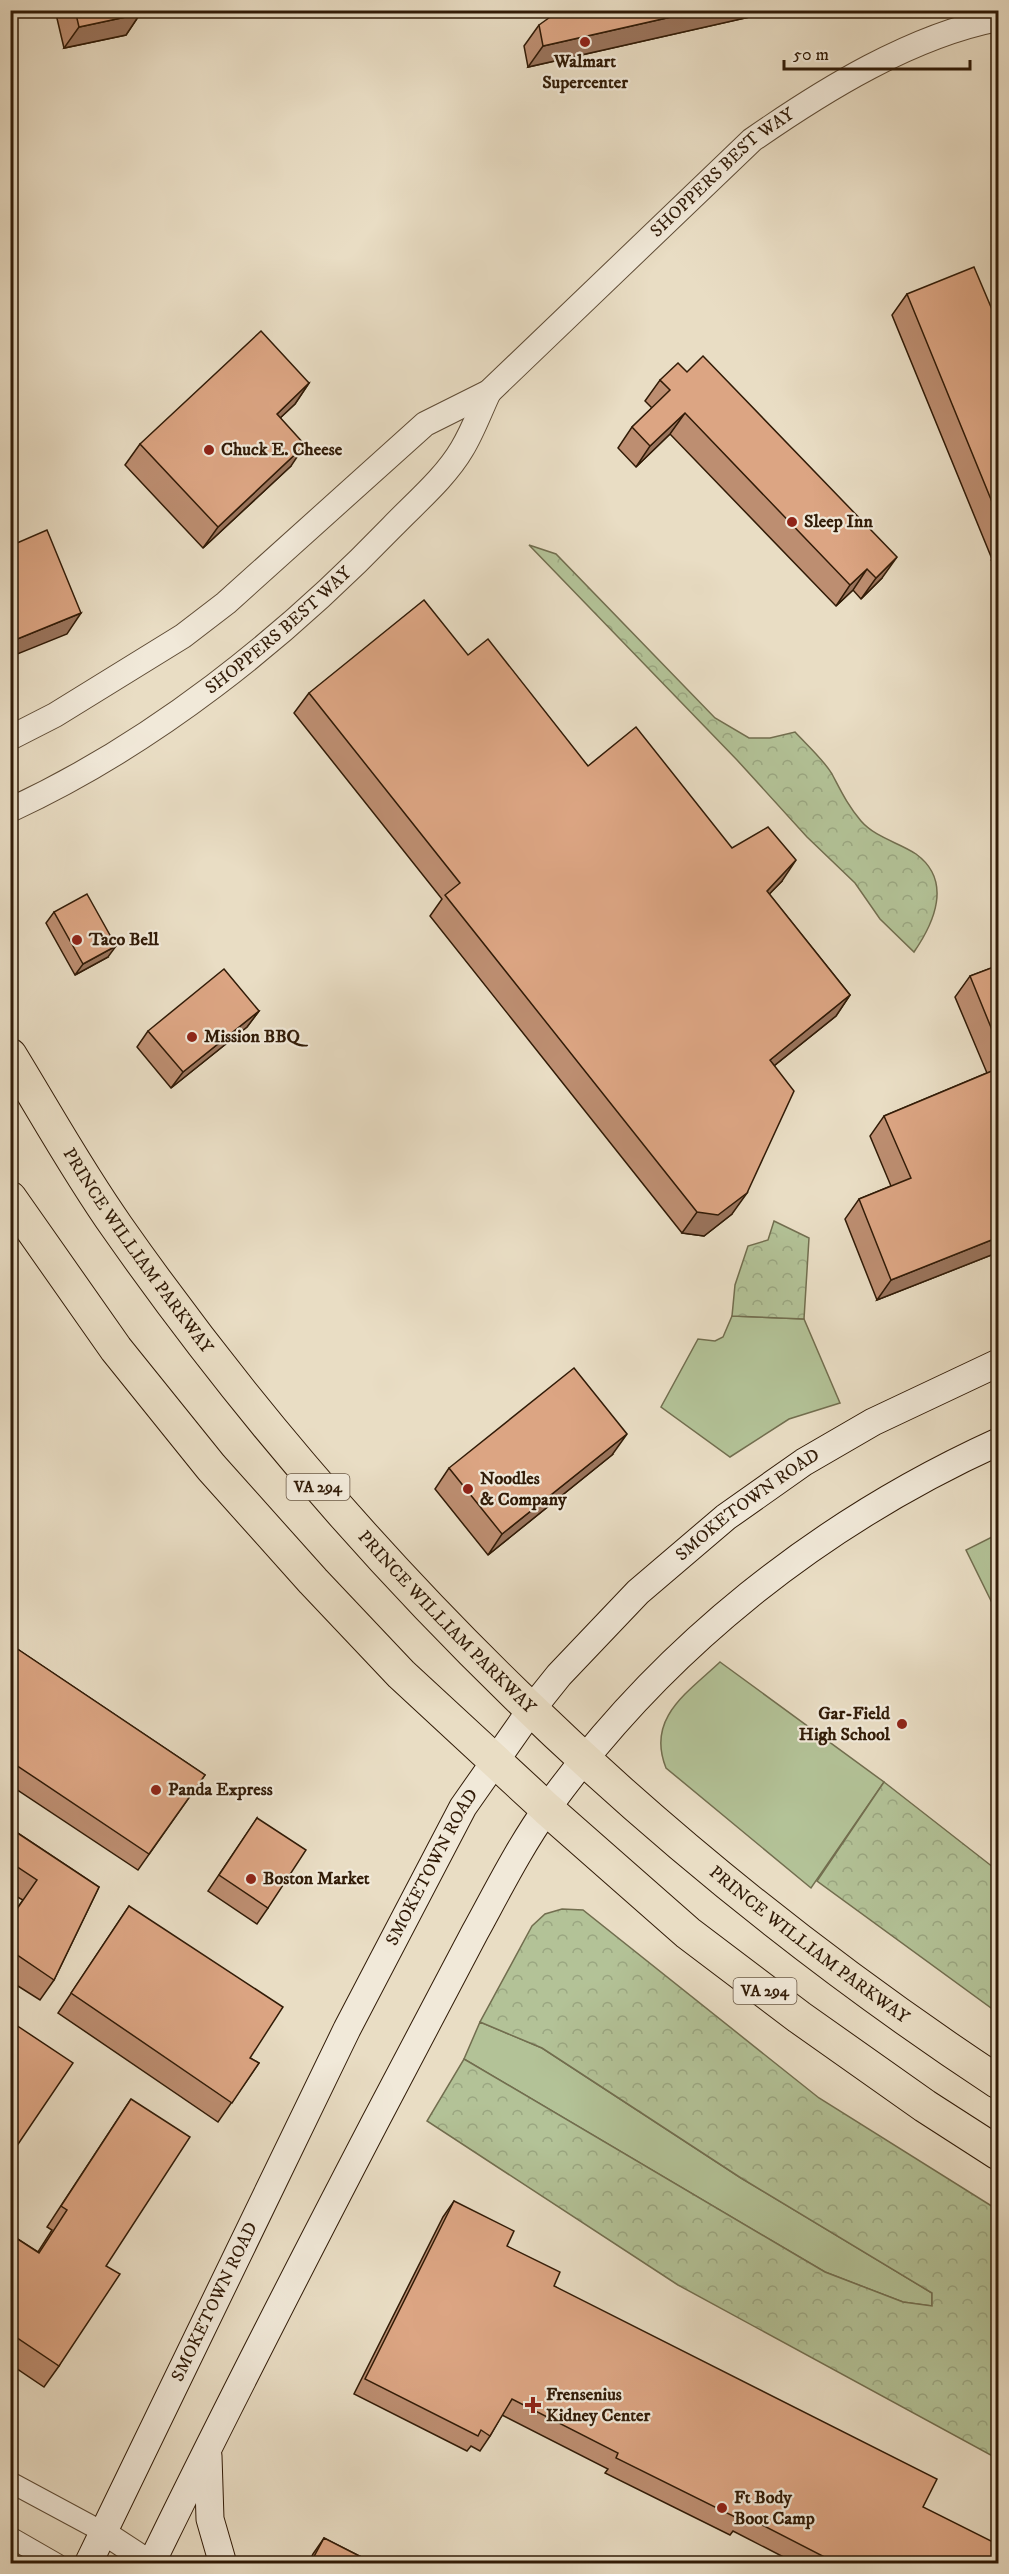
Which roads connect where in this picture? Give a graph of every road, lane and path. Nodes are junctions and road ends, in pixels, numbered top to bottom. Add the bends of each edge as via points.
1 (999, 19) edge
2 (489, 392) junction
3 (10, 738) edge
4 (10, 810) edge
5 (10, 1055) edge
6 (10, 1198) edge
7 (999, 1363) edge
8 (999, 1443) edge
9 (531, 1710) junction
10 (494, 1760) junction
11 (583, 1760) junction
12 (547, 1809) junction
13 (999, 2082) edge
14 (999, 2153) edge
15 (208, 2449) junction
16 (10, 2482) edge
17 (103, 2532) junction
18 (10, 2537) edge
19 (151, 2563) edge
20 (57, 2564) edge
21 (88, 2564) edge
22 (223, 2564) edge

1 - 2 street, SHOPPERS BEST WAY via 956,31 849,78 752,140
2 - 3 street, SHOPPERS BEST WAY via 425,423 226,603 183,636 55,715
2 - 4 street, SHOPPERS BEST WAY via 461,451 356,564 285,629 218,684 170,716 95,764
5 - 9 highway, PRINCE WILLIAM PARKWAY / VA 294 via 115,1225 214,1358 386,1564
6 - 10 highway, VA 294 via 116,1349 211,1467 401,1674
7 - 9 main road, SMOKETOWN ROAD via 873,1422 804,1462 726,1517 638,1592
8 - 11 main road via 877,1504 749,1594 687,1649
9 - 10 main road, SMOKETOWN ROAD
9 - 11 highway, PRINCE WILLIAM PARKWAY / VA 294
10 - 12 highway, VA 294
10 - 17 main road, SMOKETOWN ROAD via 463,1807 348,2029
11 - 12 main road
11 - 13 highway, PRINCE WILLIAM PARKWAY / VA 294 via 720,1880 818,1955
12 - 14 highway, VA 294 via 688,1933 799,2018
12 - 15 main road via 517,1855 416,2043
15 - 19 main road
15 - 22 main road via 210,2519
16 - 17 street
17 - 19 street
17 - 21 main road, SMOKETOWN ROAD
18 - 20 street

